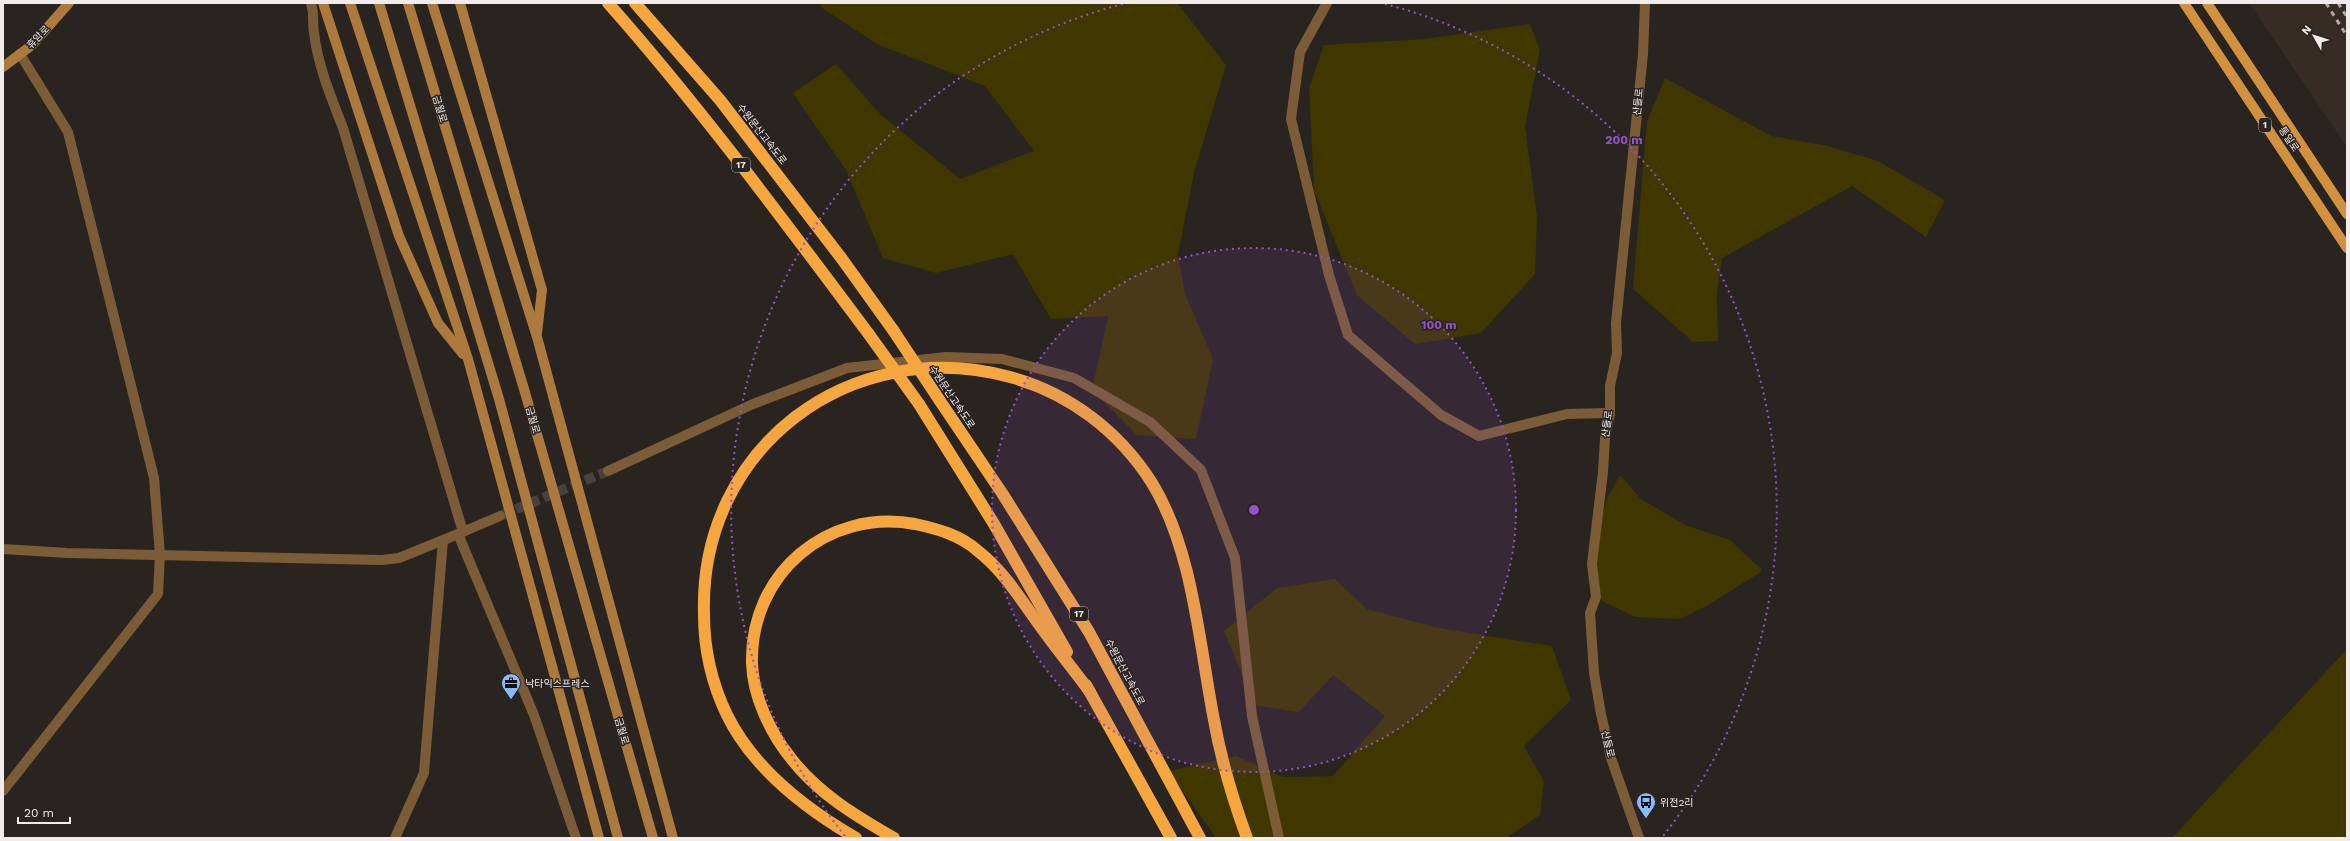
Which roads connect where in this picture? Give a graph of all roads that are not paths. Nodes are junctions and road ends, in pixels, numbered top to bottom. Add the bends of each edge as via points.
1 (69, 3) edge
2 (310, 3) edge
3 (323, 3) edge
4 (350, 3) edge
5 (379, 3) edge
6 (408, 3) edge
7 (432, 3) edge
8 (460, 3) edge
9 (608, 3) edge
10 (635, 3) edge
11 (1327, 3) edge
12 (1645, 3) edge
13 (2184, 3) edge
14 (2207, 3) edge
15 (20, 54) junction
16 (3, 67) edge
17 (2347, 214) edge
18 (2347, 248) edge
19 (537, 337) junction
20 (468, 359) junction
21 (1610, 413) junction
22 (608, 471) tunnel mouth
23 (500, 516) tunnel mouth
24 (460, 533) junction
25 (443, 540) junction
26 (3, 549) edge
27 (160, 555) junction
28 (1090, 692) junction
29 (3, 791) edge
30 (394, 838) edge
31 (576, 838) edge
32 (599, 838) edge
33 (618, 838) edge
34 (653, 838) edge
35 (673, 838) edge
36 (856, 838) edge
37 (894, 838) edge
38 (1172, 838) edge
39 (1200, 838) edge
40 (1247, 838) edge
41 (1279, 838) edge
42 (1639, 838) edge

1 - 15 main road, 휴암로 via 32,45
2 - 24 street via 315,17 314,32 326,87 343,128
3 - 20 main road via 399,236 438,323
4 - 20 main road
5 - 33 main road via 498,399
6 - 34 main road, 금월로 via 522,381
7 - 19 main road
8 - 19 main road via 542,290
9 - 28 highway, 17, bridge via 658,60 720,138 868,333 918,404 994,524
10 - 39 highway, 수원문산고속도로 / 17, bridge via 720,100 894,330 1002,493 1089,632
11 - 21 street via 1300,52 1291,119 1329,275 1348,334 1441,415 1479,436 1566,414
12 - 21 street, 산들로 via 1643,54 1616,323 1617,353 1610,386
13 - 18 main road, 통일로 / 1
14 - 17 main road, 통일로 / 1
15 - 16 main road, 휴암로
15 - 27 street via 68,132 154,478
19 - 35 main road
20 - 32 main road
21 - 42 street, 산들로 via 1605,438 1592,564 1596,597 1590,613 1594,673 1611,758
22 - 41 street via 753,404 847,368 946,357 1002,359 1074,378 1150,422 1201,470 1235,558 1252,716
23 - 24 street
24 - 25 street
24 - 31 street via 534,715
25 - 27 street via 399,558 382,560
25 - 30 street via 424,773
26 - 27 street
27 - 29 street via 158,594
28 - 37 highway via 1002,573 978,550 942,529 881,520 858,524 804,549 779,576 761,609 754,636 752,664 756,690 767,722 790,758 817,787 855,816
28 - 38 highway, 17
36 - 40 highway via 803,803 775,779 749,749 727,716 711,674 704,631 703,593 708,560 719,521 734,488 753,459 776,433 808,407 841,388 873,376 906,370 948,367 984,370 1019,380 1052,392 1082,408 1128,451 1152,484 1172,524 1188,576 1215,725

